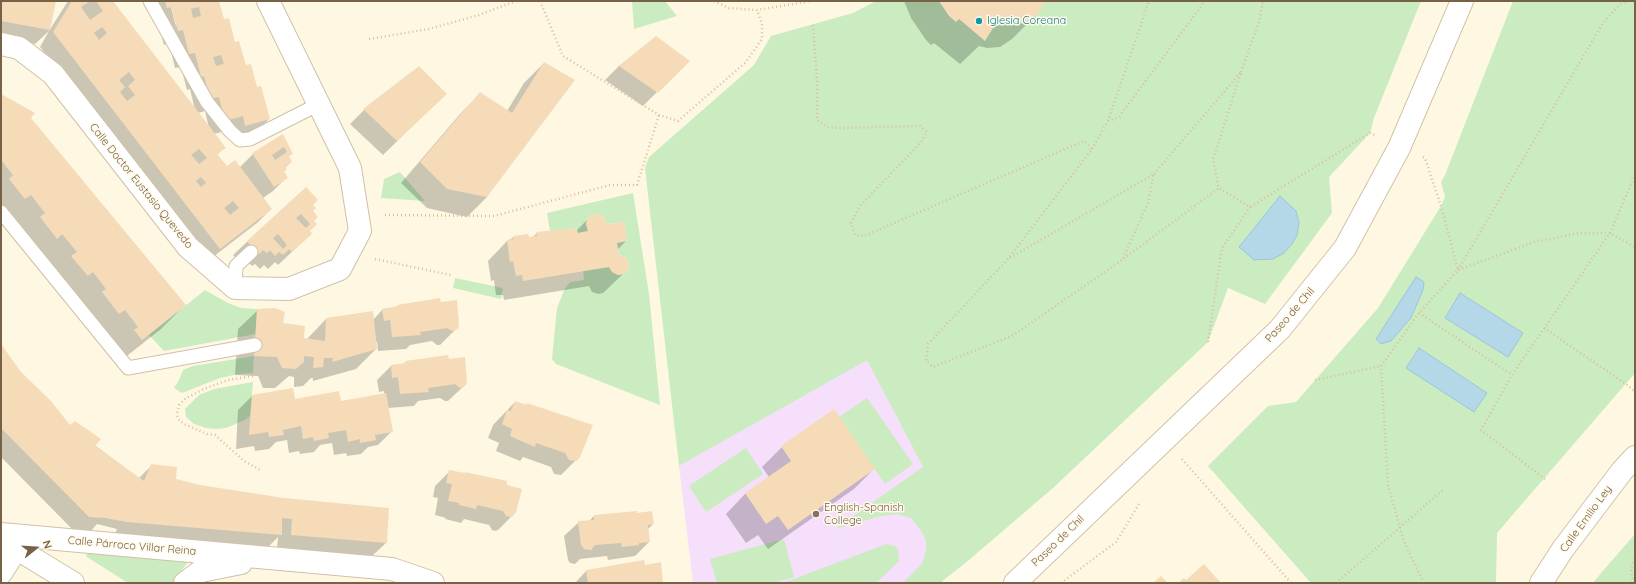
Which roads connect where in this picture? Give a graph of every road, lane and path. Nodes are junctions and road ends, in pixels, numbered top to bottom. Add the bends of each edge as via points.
1 (150, 1) edge
2 (268, 1) edge
3 (516, 1) edge
4 (540, 1) edge
5 (714, 1) edge
6 (811, 1) edge
7 (1149, 1) edge
8 (1205, 1) edge
9 (1263, 1) edge
10 (1462, 1) edge
11 (1627, 1) edge
12 (757, 10) junction
13 (813, 25) dead end
14 (369, 39) dead end
15 (1, 44) edge
16 (1241, 72) junction
17 (319, 104) junction
18 (659, 115) junction
19 (1108, 121) junction
20 (1399, 148) junction
21 (1092, 149) junction
22 (1154, 174) junction
23 (1635, 175) edge
24 (1218, 188) junction
25 (1250, 207) junction
26 (1, 212) edge
27 (357, 214) junction
28 (1610, 233) junction
29 (1635, 247) edge
30 (251, 252) dead end
31 (369, 257) dead end
32 (1008, 259) junction
33 (1122, 260) junction
34 (1458, 270) junction
35 (452, 275) dead end
36 (235, 288) junction
37 (1419, 313) junction
38 (1544, 328) junction
39 (1208, 342) dead end
40 (255, 345) dead end
41 (1381, 366) junction
42 (1512, 375) junction
43 (253, 376) dead end
44 (1315, 380) dead end
45 (1635, 392) edge
46 (1165, 439) junction
47 (1635, 457) edge
48 (260, 470) dead end
49 (1545, 479) dead end
50 (1443, 490) dead end
51 (1400, 528) junction
52 (6, 540) edge
53 (264, 558) junction
54 (1635, 558) edge
55 (1, 573) edge
56 (73, 583) edge
57 (185, 583) edge
58 (433, 583) edge
59 (1015, 583) edge
60 (1291, 583) edge
61 (1336, 583) edge
62 (1424, 583) edge
63 (1541, 583) edge
64 (1633, 583) edge

1 - 17 lane via 207,102 240,140 250,139
2 - 17 street
3 - 14 path via 479,15 428,29
4 - 18 path via 564,56
5 - 12 path via 729,8
6 - 12 path
7 - 19 path
8 - 19 path via 1119,116
9 - 16 path via 1259,22
10 - 20 street, Paseo de Chil
11 - 34 path via 1620,4 1602,23
12 - 18 path via 762,24 762,39 746,62 678,121
13 - 21 path via 817,120 827,127 920,126 927,132 921,142 860,206 851,223 856,235 864,236 1084,141
15 - 36 street, Calle Doctor Eustasio Quevedo via 19,48 53,74 188,247
16 - 22 path
16 - 24 path via 1213,160
17 - 27 street via 350,168
18 - 27 path via 637,185 610,186 494,216
19 - 21 path
20 - 25 path via 1370,133
20 - 34 path via 1425,158
20 - 46 street, Paseo de Chil via 1345,248 1280,330
21 - 32 path
22 - 32 path
22 - 33 path via 1148,203
23 - 28 path
24 - 25 path
24 - 33 path
25 - 39 path via 1222,248
26 - 40 lane via 128,368
27 - 36 street via 360,231 340,269 289,289
28 - 29 path
28 - 34 path via 1579,234 1534,242
28 - 38 path
30 - 36 lane via 236,266
31 - 35 path
32 - 33 path via 928,344 926,361 933,367 1012,336
34 - 37 path
37 - 41 path
37 - 42 path
38 - 42 path
38 - 45 path
41 - 44 path
41 - 51 path via 1388,484
42 - 49 path via 1481,430
43 - 48 path via 228,380 204,389 186,398 179,405 177,413 178,419 184,424 215,435 244,461
46 - 59 street, Paseo de Chil
46 - 60 path
47 - 63 street, Calle Emilio Ley via 1563,549
50 - 51 path
51 - 61 path
51 - 62 path
52 - 53 street, Calle Párroco Villar Reina
52 - 55 street
52 - 56 street
53 - 57 street, Calle Párroco Villar Reina via 201,571
53 - 58 street, Calle Párroco Villar Reina via 392,569
54 - 64 path via 1631,569

